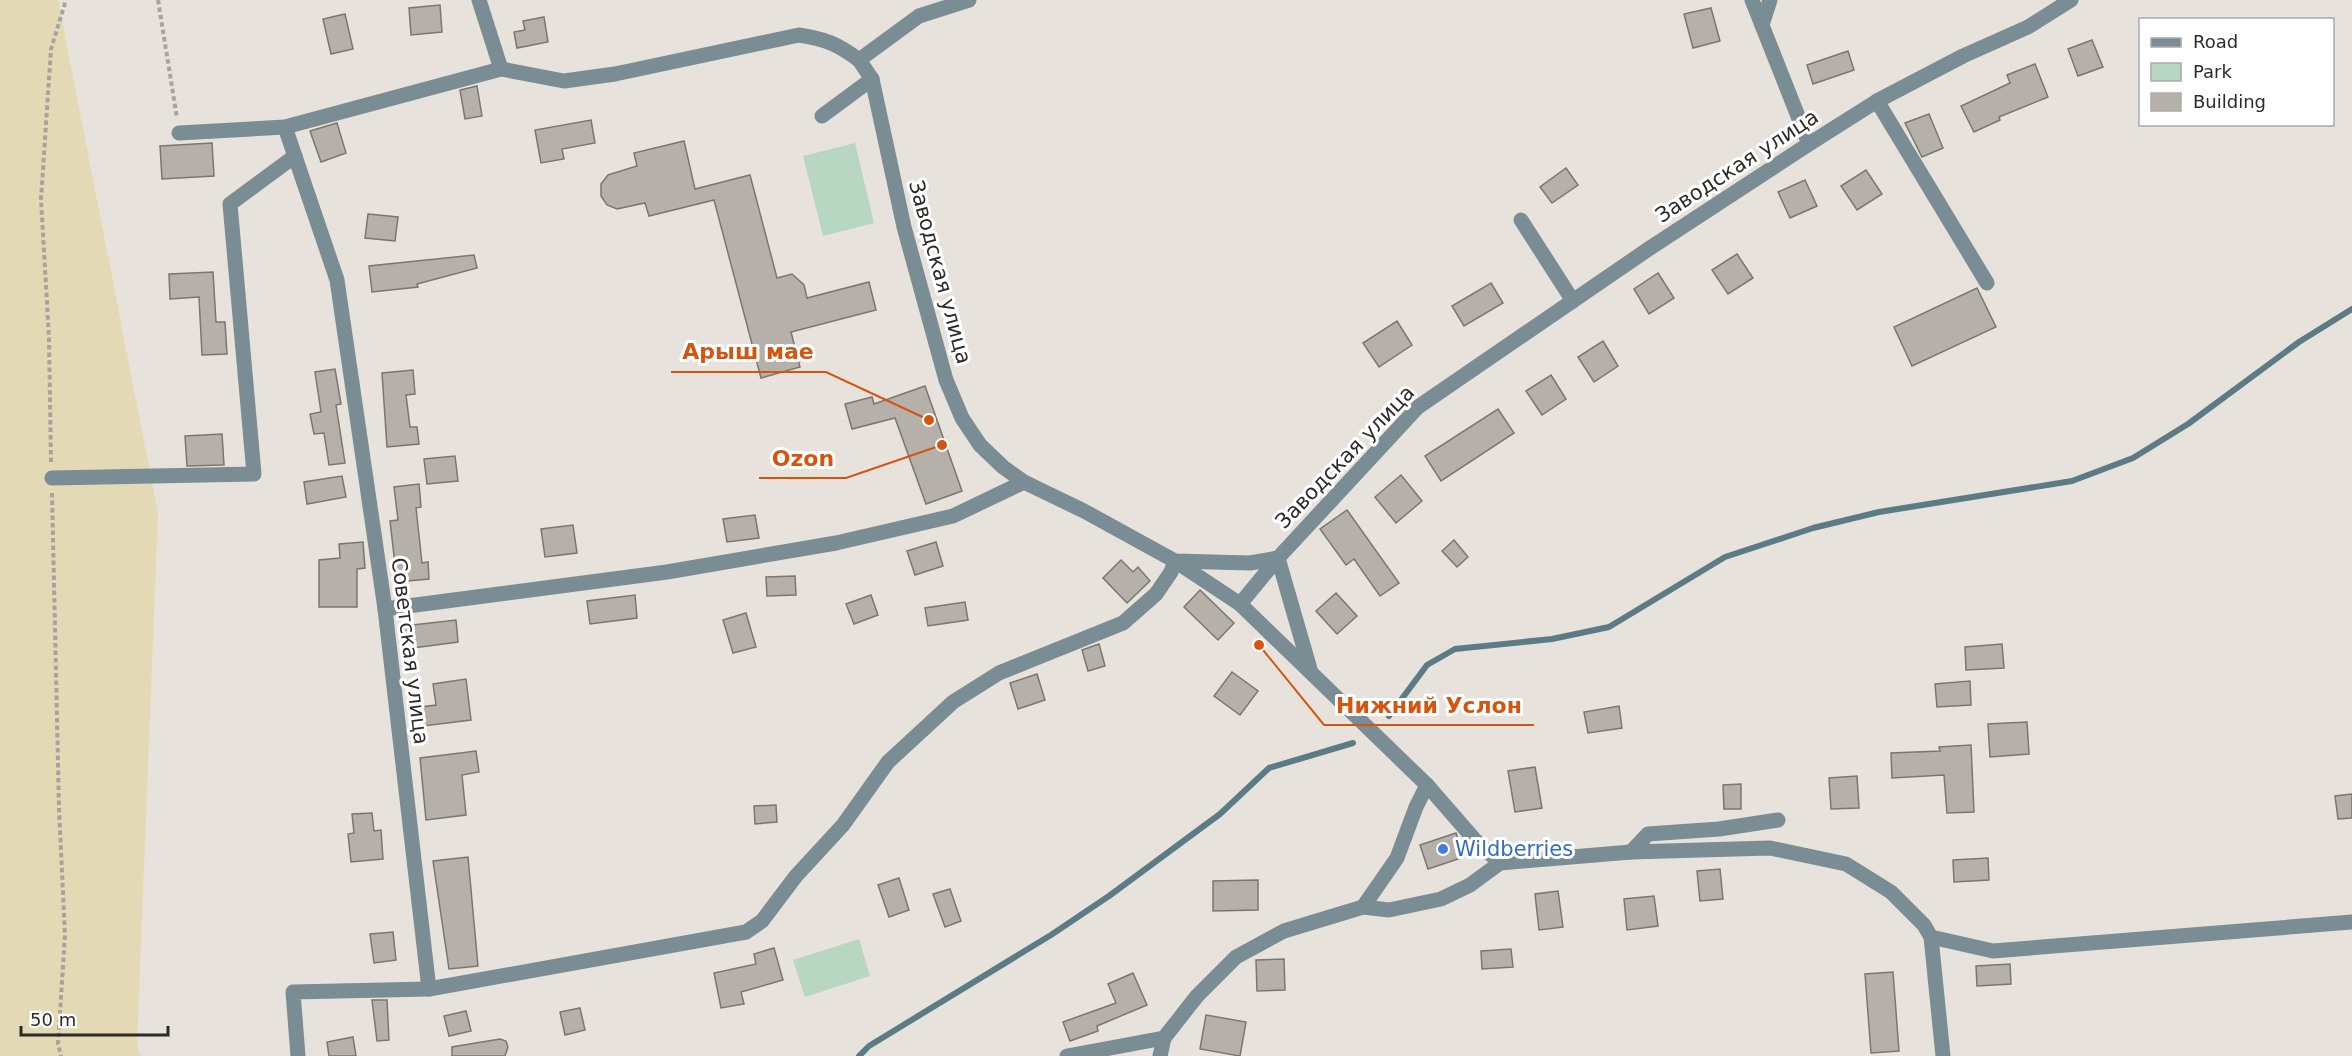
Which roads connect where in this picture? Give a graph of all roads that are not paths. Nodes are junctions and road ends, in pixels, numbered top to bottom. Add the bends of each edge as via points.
1 (479, 0) edge
2 (969, 0) edge
3 (1752, 0) edge
4 (1770, 0) edge
5 (2071, 0) edge
6 (1762, 25) junction
7 (859, 60) junction
8 (501, 69) junction
9 (873, 79) junction
10 (1877, 101) junction
11 (822, 116) dead end
12 (285, 127) junction
13 (179, 133) road end
14 (1809, 144) junction
15 (295, 156) junction
16 (1521, 220) dead end
17 (1987, 283) dead end
18 (1574, 301) junction
19 (52, 478) road end
20 (1024, 482) junction
21 (1278, 558) junction
22 (1175, 561) junction
23 (1240, 604) junction
24 (385, 609) junction
25 (1310, 669) junction
26 (1427, 785) junction
27 (1778, 820) dead end
28 (1630, 852) junction
29 (1500, 863) junction
30 (1363, 907) junction
31 (2352, 922) edge
32 (1931, 937) junction
33 (429, 989) junction
34 (1164, 1038) junction
35 (298, 1056) edge
36 (1067, 1056) edge
37 (1160, 1056) edge
38 (1943, 1056) edge

1 - 8 street
2 - 7 street via 919,16
3 - 6 street
4 - 6 street
5 - 10 street, Заводская улица via 2028,27
6 - 14 street
7 - 8 street via 824,39 799,35 564,81
7 - 9 street, Заводская улица
8 - 12 street
9 - 11 street
9 - 20 street, Заводская улица via 904,227 946,380 962,418 980,445
10 - 14 street, Заводская улица
10 - 17 street
12 - 13 street
12 - 15 street, Советская улица
14 - 18 street, Заводская улица
15 - 19 street via 230,204 254,474
15 - 24 street, Советская улица via 337,280
16 - 18 street
18 - 21 street, Заводская улица via 1418,407
20 - 22 street, Заводская улица
20 - 24 street via 953,516 836,543 666,573
21 - 22 street, Заводская улица via 1250,563
21 - 23 street
21 - 25 street
22 - 23 street
22 - 33 street via 1156,594 1123,623 999,673 953,702 888,762 843,825 796,876 762,921 746,932
23 - 25 street
24 - 33 street, Советская улица
25 - 26 street
26 - 29 street
26 - 30 street via 1397,858
27 - 28 street via 1648,834
28 - 29 street
28 - 32 street via 1770,848 1846,864 1891,892
29 - 30 street via 1470,885 1441,898 1389,910
30 - 34 street via 1284,931 1236,957 1197,996
31 - 32 street via 1993,951
32 - 38 street
33 - 35 street via 293,992
34 - 36 street
34 - 37 street

